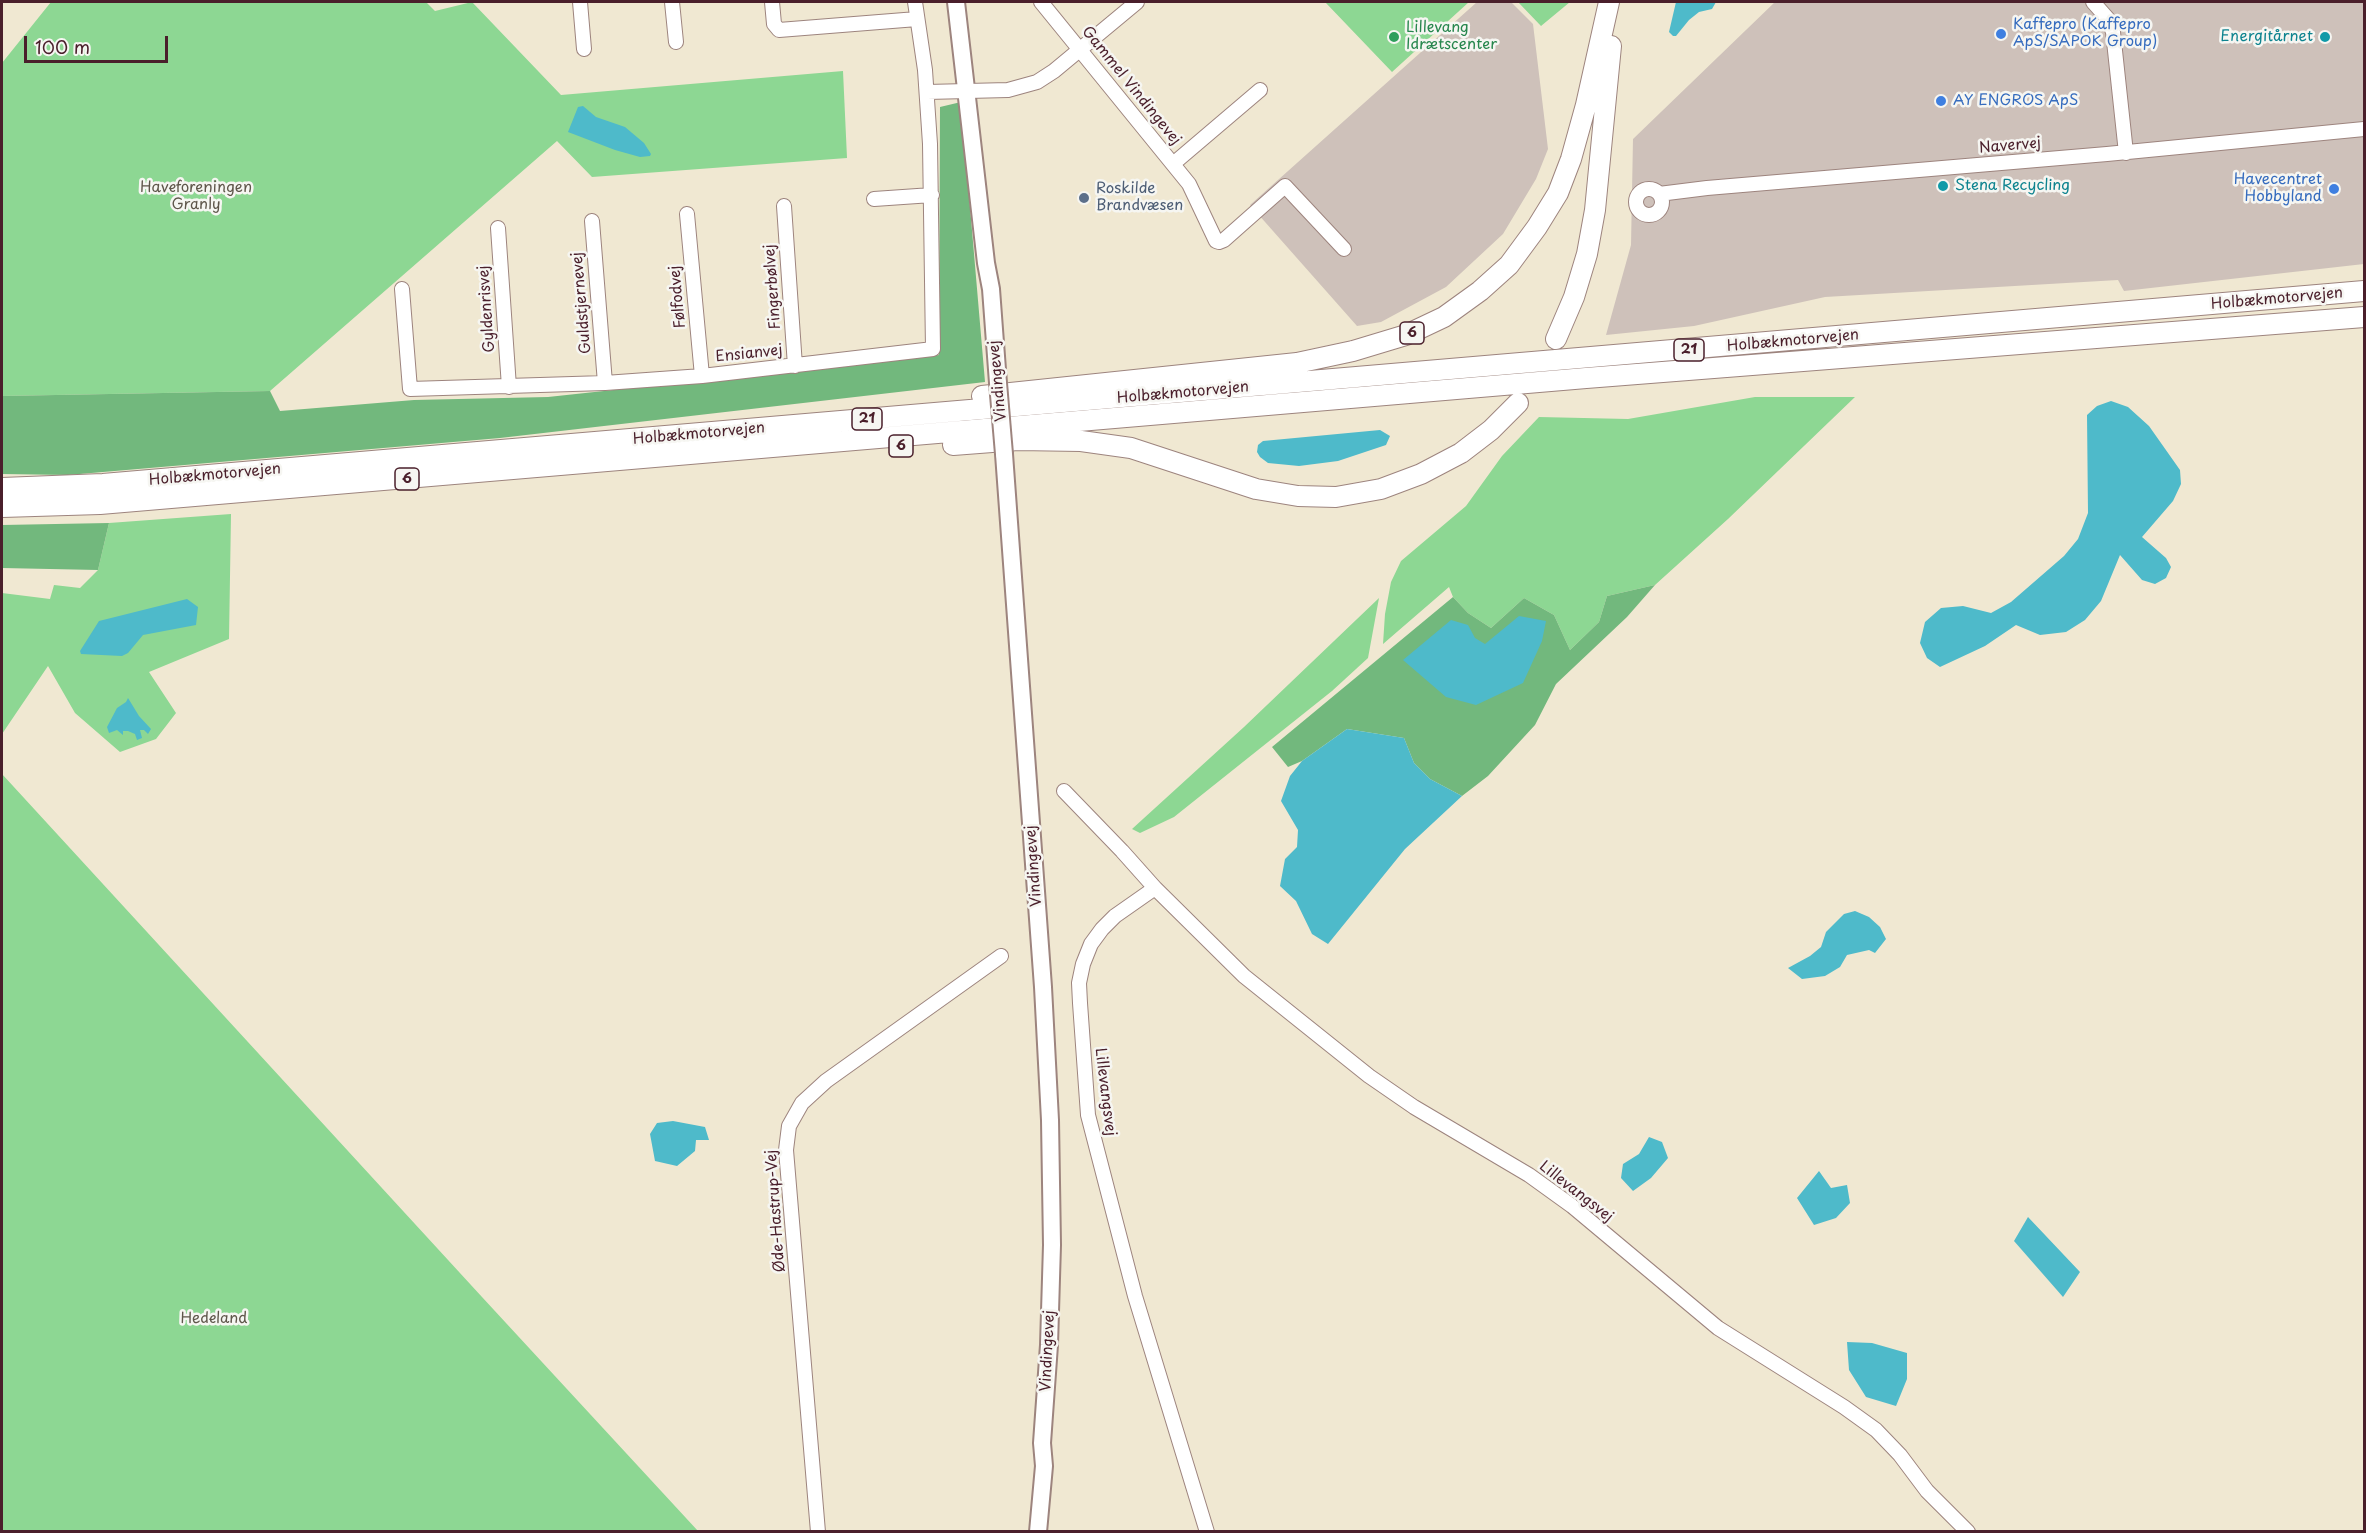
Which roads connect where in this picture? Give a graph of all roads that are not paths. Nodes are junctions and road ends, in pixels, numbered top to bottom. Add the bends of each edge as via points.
1 (580, 2) edge
2 (672, 2) edge
3 (772, 2) edge
4 (915, 2) edge
5 (956, 2) edge
6 (967, 2) edge
7 (1041, 2) edge
8 (1137, 2) edge
9 (1608, 2) edge
10 (1619, 2) edge
11 (2093, 2) edge
12 (917, 19) junction
13 (676, 42) dead end
14 (584, 49) dead end
15 (1080, 50) junction
16 (1260, 90) dead end
17 (927, 92) junction
18 (973, 92) junction
19 (2364, 129) edge
20 (2126, 153) junction
21 (1173, 164) junction
22 (1659, 194) dead end
23 (932, 195) junction
24 (873, 199) dead end
25 (784, 206) dead end
26 (687, 214) dead end
27 (592, 221) dead end
28 (498, 228) dead end
29 (1344, 249) dead end
30 (402, 289) dead end
31 (2364, 291) edge
32 (2364, 317) edge
33 (1556, 339) dead end
34 (795, 366) junction
35 (702, 376) junction
36 (605, 383) junction
37 (509, 387) junction
38 (1518, 403) dead end
39 (748, 429) junction
40 (812, 444) junction
41 (2, 488) edge
42 (2, 507) edge
43 (1064, 791) dead end
44 (1155, 888) junction
45 (1001, 956) dead end
46 (1042, 1443) junction
47 (818, 1532) edge
48 (1027, 1532) edge
49 (1038, 1532) edge
50 (1207, 1532) edge
51 (1968, 1532) edge

1 - 14 street
2 - 13 street
3 - 12 street via 774,24 779,30
4 - 12 street, Ensianvej
5 - 18 main road, Vindingevej
6 - 18 main road, Vindingevej
7 - 15 street, Gammel Vindingevej
8 - 15 street
9 - 39 highway, 6 via 1572,159 1558,193 1509,265 1444,317 1406,335 1297,363 835,413
10 - 33 highway via 1608,62 1589,243 1574,297
11 - 20 street via 2108,19 2113,32
12 - 17 street, Ensianvej
15 - 18 street via 1037,82 1008,90
15 - 21 street, Gammel Vindingevej
16 - 21 street, Gammel Vindingevej
17 - 18 street
17 - 23 street, Ensianvej
18 - 46 main road, Vindingevej, bridge via 992,263 1050,1120 1052,1245
19 - 20 street, Navervej
20 - 22 street, Navervej
21 - 29 street, Gammel Vindingevej via 1192,189 1219,242 1285,186
23 - 24 street
23 - 34 street, Ensianvej via 933,349
25 - 34 street, Fingerbølvej
26 - 35 street, Følfodvej
27 - 36 street, Guldstjernevej
28 - 37 street, Gyldenrisvej
30 - 37 street, Ensianvej via 410,389
31 - 39 highway, Holbækmotorvejen / 21
32 - 40 highway, Holbækmotorvejen / 21
34 - 35 street, Ensianvej
35 - 36 street, Ensianvej
36 - 37 street, Ensianvej
38 - 40 highway, 6 via 1461,453 1421,474 1381,489 1336,497 1256,489 1131,448 1081,441 1018,440 906,447
39 - 41 highway, Holbækmotorvejen / 6 via 103,484
40 - 42 highway, Holbækmotorvejen / 6 via 100,504
43 - 44 street, Lillevangsvej
44 - 50 street, Lillevangsvej via 1115,916 1091,944 1080,983 1083,1056 1092,1132 1135,1296
44 - 51 street, Lillevangsvej via 1244,976 1360,1069 1414,1107 1529,1175 1718,1328 1876,1430
45 - 47 street, Øde-Hastrup-Vej via 826,1081 802,1103 789,1126 786,1150
46 - 48 main road, Vindingevej
46 - 49 main road, Vindingevej via 1044,1466

